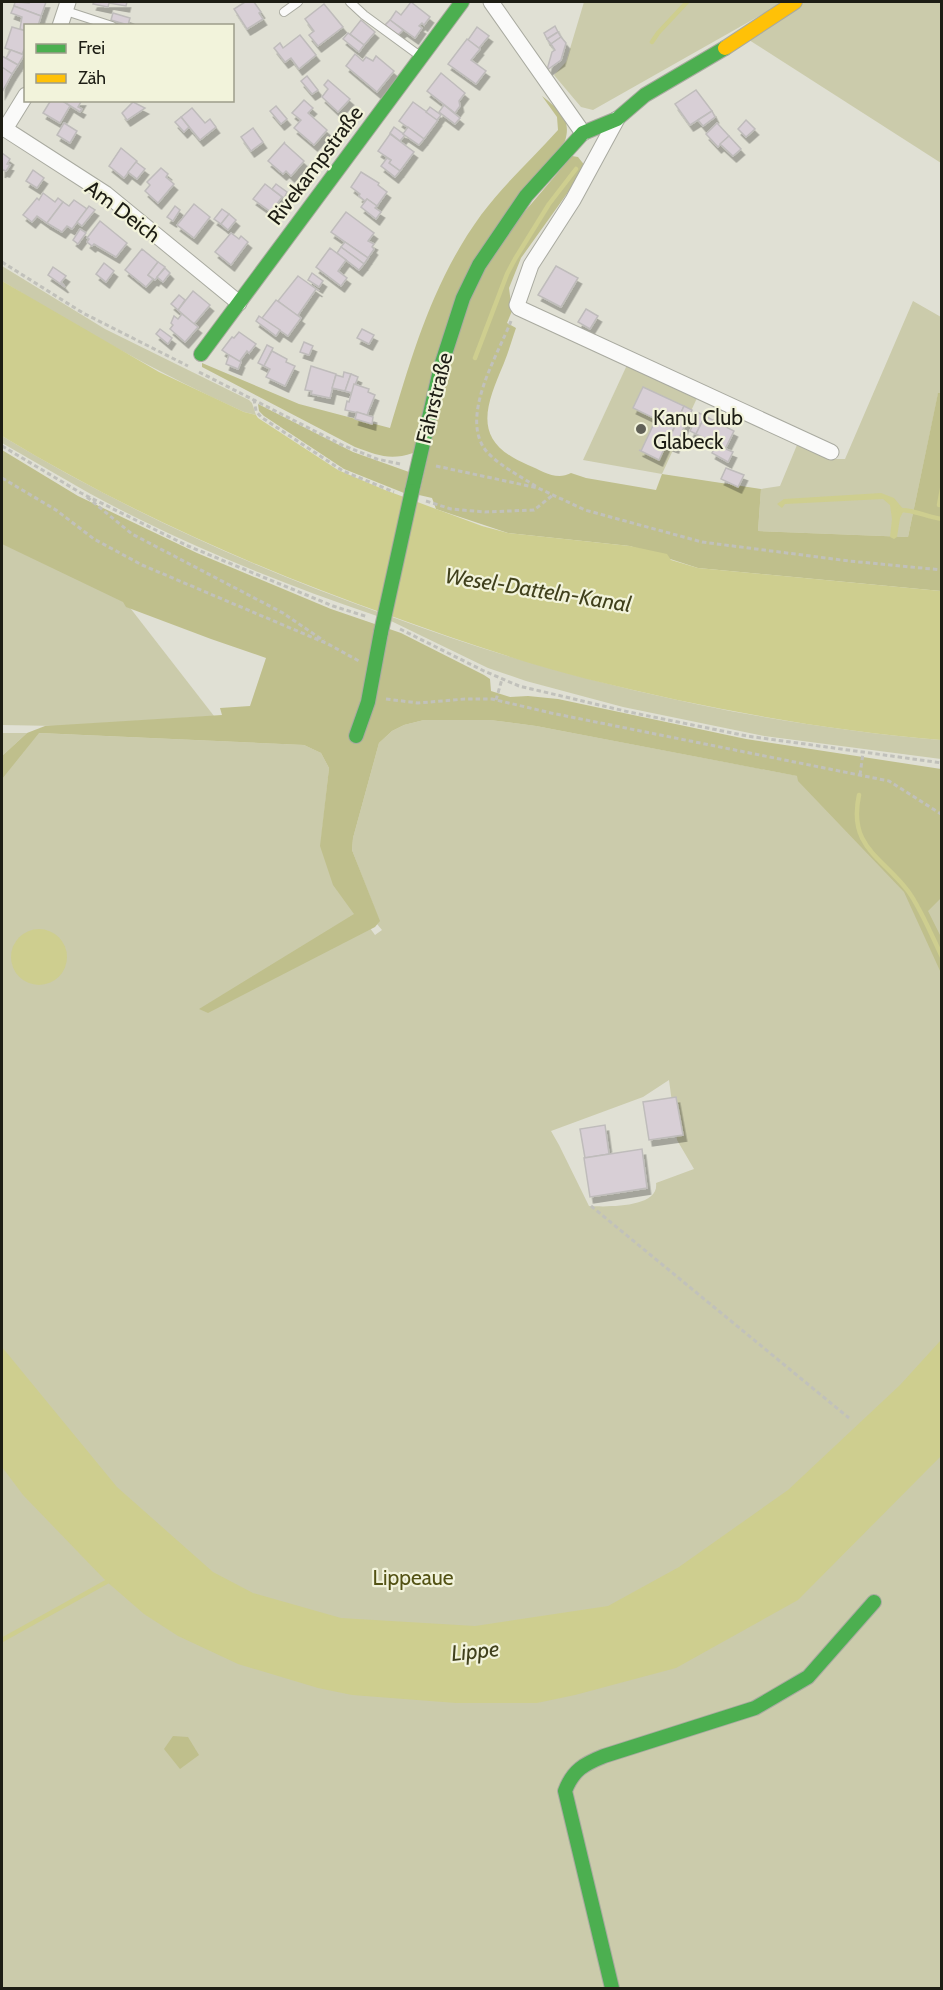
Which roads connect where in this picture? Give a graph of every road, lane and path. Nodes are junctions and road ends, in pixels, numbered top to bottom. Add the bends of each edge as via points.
1 (298, 2) edge
2 (350, 2) edge
3 (462, 2) edge
4 (491, 2) edge
5 (795, 2) edge
6 (67, 6) edge
7 (284, 12) dead end
8 (61, 24) edge
9 (108, 24) edge
10 (421, 57) junction
11 (24, 98) edge
12 (617, 119) junction
13 (3, 128) edge
14 (583, 133) junction
15 (2, 262) edge
16 (239, 303) junction
17 (517, 305) junction
18 (201, 354) dead end
19 (254, 399) junction
20 (256, 411) dead end
21 (2, 446) edge
22 (831, 452) dead end
23 (416, 467) junction
24 (2, 478) edge
25 (538, 488) junction
26 (81, 493) junction
27 (942, 570) edge
28 (372, 618) dead end
29 (386, 629) junction
30 (328, 644) junction
31 (374, 665) junction
32 (502, 679) junction
33 (369, 694) junction
34 (496, 700) junction
35 (356, 736) dead end
36 (862, 753) junction
37 (942, 763) edge
38 (860, 775) junction
39 (941, 814) edge
40 (591, 1206) dead end
41 (849, 1418) dead end
42 (874, 1602) dead end
43 (612, 1989) edge

1 - 7 lane
2 - 10 lane
3 - 10 street, Rivekampstraße
4 - 14 street
5 - 12 street, Fährstraße via 645,95
6 - 8 street
6 - 9 lane
10 - 16 street, Rivekampstraße
11 - 13 street
12 - 14 street, Fährstraße
12 - 17 street, Fährstraße via 573,201 531,265
13 - 16 street, Am Deich via 106,194
14 - 23 street, Fährstraße via 526,196 479,265 450,336
15 - 19 path via 83,312
16 - 18 street, Rivekampstraße
17 - 22 street
17 - 25 path via 491,365 477,408 477,424 486,451
19 - 20 path
19 - 23 path via 377,459
21 - 26 path
23 - 25 path via 428,464
23 - 29 street, Fährstraße, bridge
24 - 30 path via 142,565
25 - 27 path via 585,510 702,542
26 - 28 path via 188,546 333,606
26 - 30 path via 132,534 283,613
29 - 31 street, Fährstraße
29 - 32 path
30 - 31 path
31 - 33 street, Fährstraße
32 - 34 path
32 - 36 path via 629,712
33 - 34 path via 418,703
33 - 35 street, Fährstraße
34 - 38 path
36 - 37 path
36 - 38 path
38 - 39 path via 889,781
40 - 41 path
42 - 43 street via 808,1677 755,1708 604,1756 571,1773 565,1791

